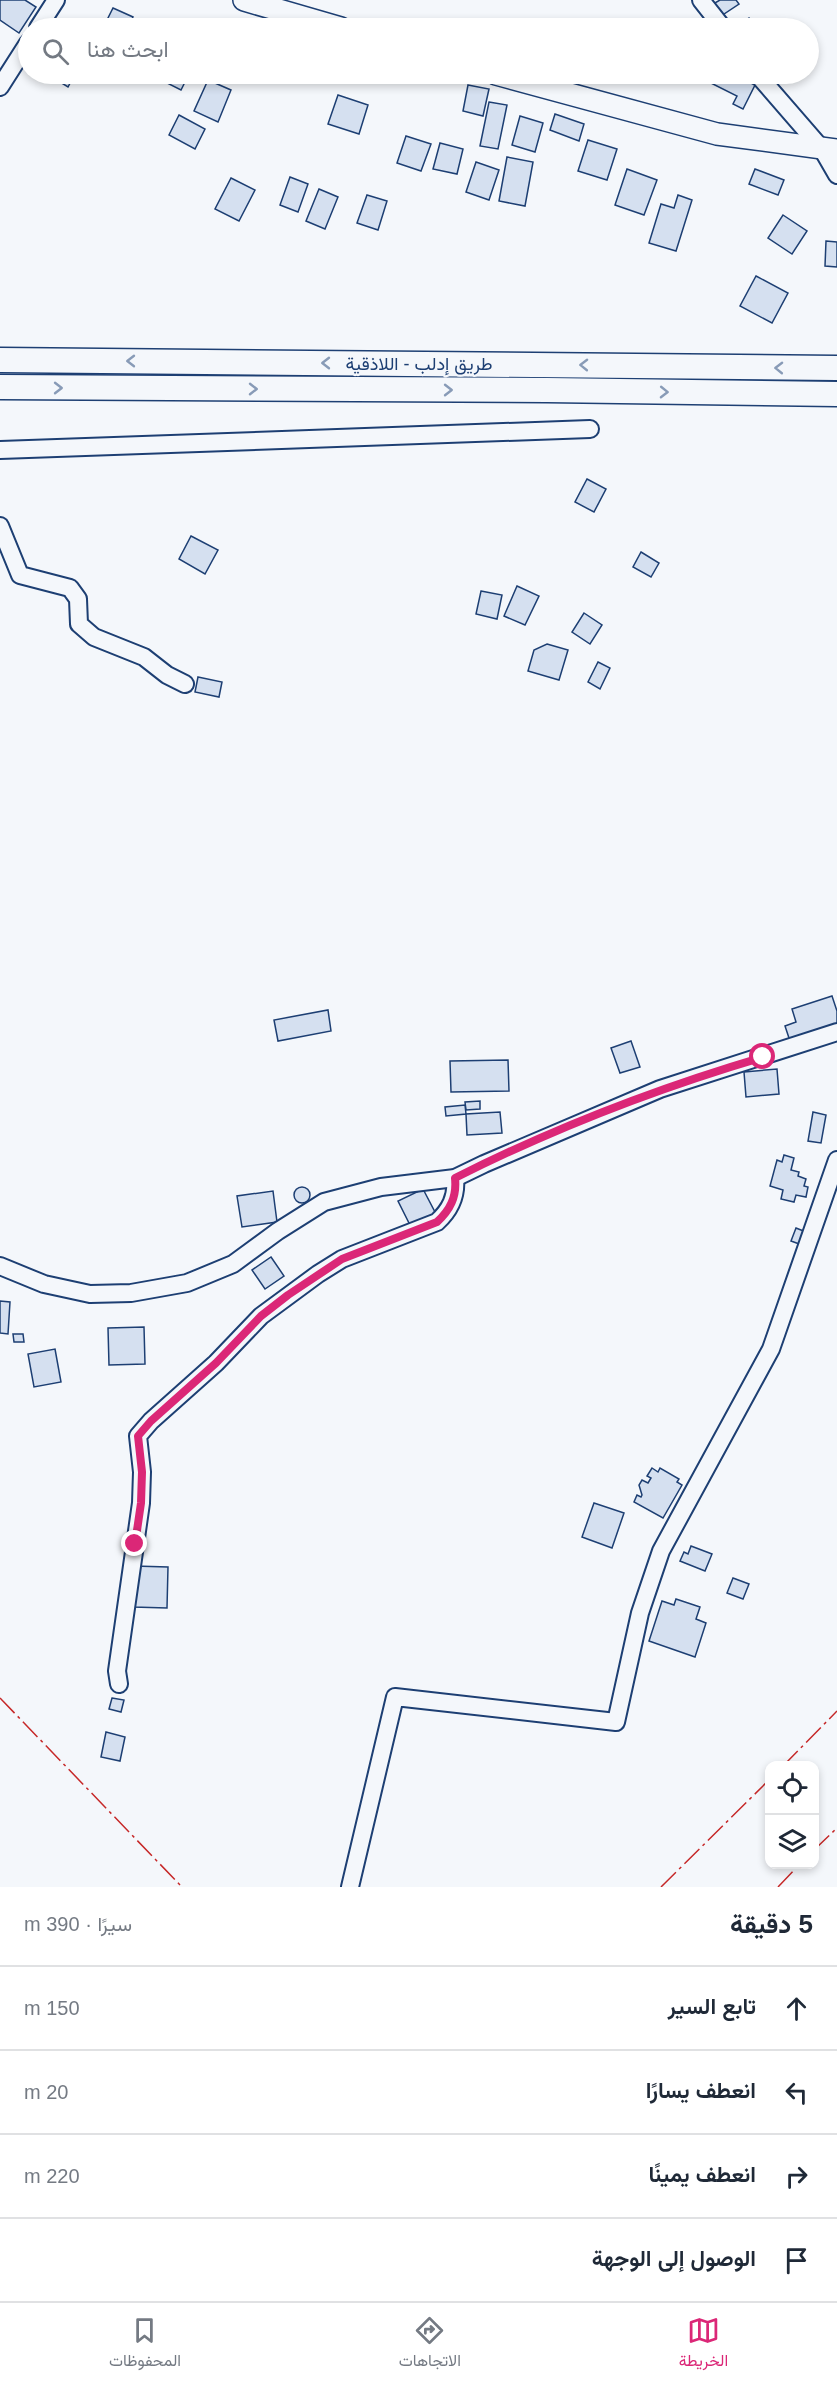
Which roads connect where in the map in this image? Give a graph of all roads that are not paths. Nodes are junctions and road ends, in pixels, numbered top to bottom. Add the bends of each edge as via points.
1 (56, 0) edge
2 (244, 0) edge
3 (701, 0) edge
4 (44, 18) edge
5 (306, 18) edge
6 (715, 18) edge
7 (18, 59) edge
8 (533, 84) edge
9 (767, 84) edge
10 (0, 87) edge
11 (830, 149) edge
12 (837, 175) edge
13 (0, 360) edge
14 (837, 368) edge
15 (0, 387) edge
16 (837, 394) edge
17 (590, 429) dead end
18 (0, 450) edge
19 (0, 526) edge
20 (185, 684) dead end
21 (837, 1032) edge
22 (837, 1160) edge
23 (455, 1178) junction
24 (0, 1266) edge
25 (118, 1684) dead end
26 (350, 1887) edge

1 - 4 street
2 - 5 main road
3 - 6 street
7 - 10 street
8 - 11 main road via 717,134
9 - 11 street
11 - 12 street
14 -> 13 highway, طريق إدلب - اللاذقية
15 -> 16 highway, طريق إدلب - اللاذقية
17 - 18 street
19 - 20 street via 20,575 70,588 78,599 80,624 94,637 144,657
21 - 23 street via 660,1089
22 - 26 street via 771,1349 661,1551 639,1613 616,1722 396,1697
23 - 24 street via 381,1187 324,1202 234,1264 188,1282 156,1289 90,1294 44,1284
23 - 25 street via 453,1200 437,1222 342,1259 288,1295 261,1316 138,1436 141,1503

